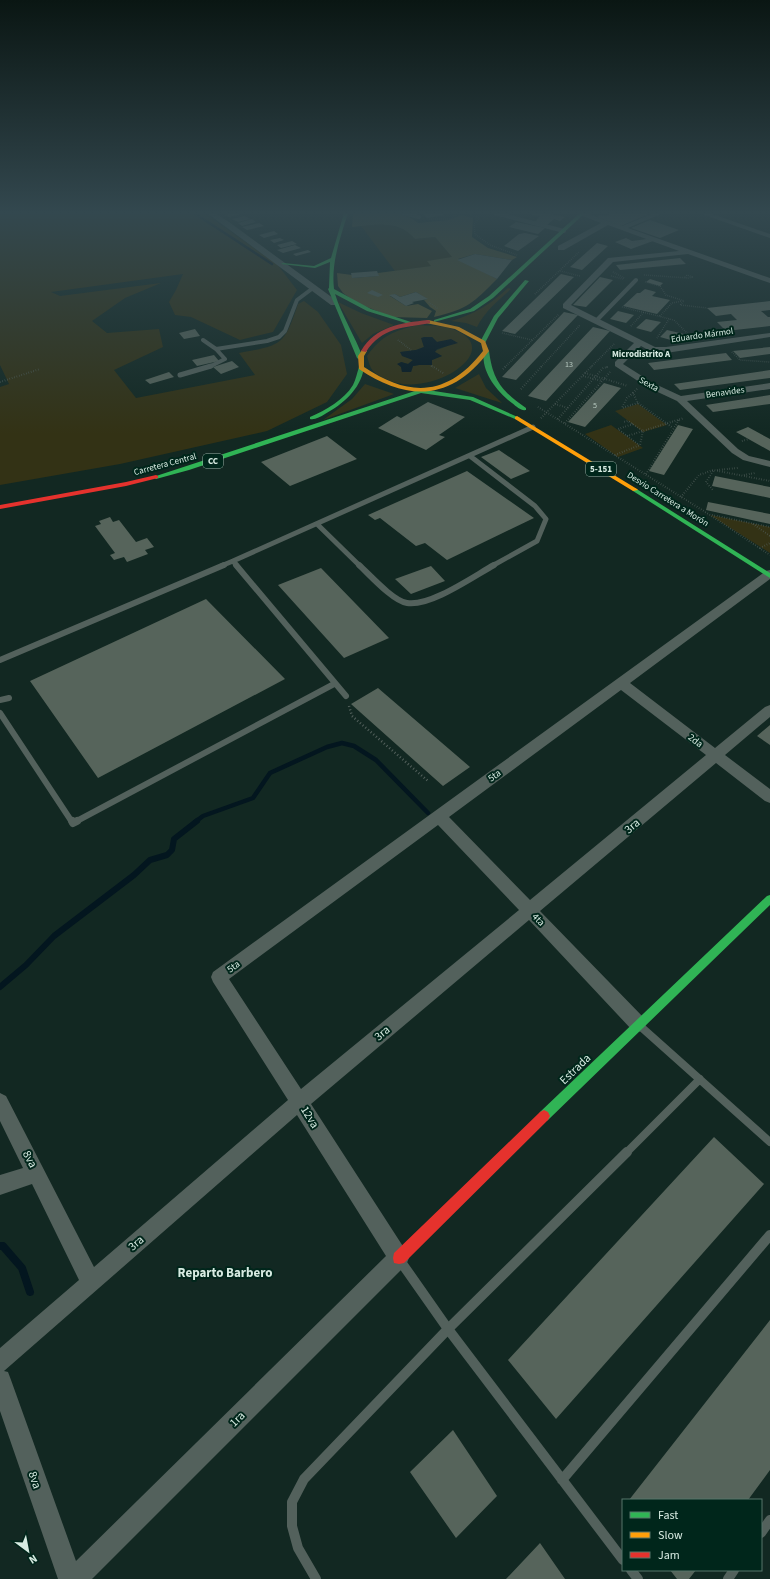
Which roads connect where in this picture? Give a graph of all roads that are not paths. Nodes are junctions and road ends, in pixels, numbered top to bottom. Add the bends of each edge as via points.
1 (502, 287) edge
2 (523, 287) edge
3 (585, 287) edge
4 (630, 287) edge
5 (313, 288) joint
6 (330, 288) joint
7 (334, 303) junction
8 (596, 321) junction
9 (428, 322) junction
10 (411, 323) junction
11 (770, 335) edge
12 (203, 340) dead end
13 (483, 342) junction
14 (639, 343) junction
15 (216, 349) junction
16 (486, 352) junction
17 (360, 358) junction
18 (362, 368) junction
19 (180, 375) dead end
20 (770, 386) edge
21 (421, 391) junction
22 (680, 399) junction
23 (533, 427) junction
24 (470, 456) junction
25 (190, 458) dead end
26 (168, 464) dead end
27 (770, 464) edge
28 (146, 470) dead end
29 (623, 471) dead end
30 (117, 476) dead end
31 (649, 488) dead end
32 (15, 494) dead end
33 (0, 507) edge
34 (317, 524) junction
35 (233, 561) junction
36 (769, 575) edge
37 (0, 660) edge
38 (621, 683) junction
39 (334, 684) junction
40 (346, 696) road end
41 (9, 698) dead end
42 (0, 700) edge
43 (770, 710) edge
44 (0, 713) edge
45 (717, 756) junction
46 (770, 797) edge
47 (439, 816) junction
48 (770, 899) edge
49 (530, 910) junction
50 (219, 977) joint
51 (638, 1024) junction
52 (700, 1079) junction
53 (300, 1101) junction
54 (0, 1102) edge
55 (770, 1142) edge
56 (37, 1173) junction
57 (0, 1185) edge
58 (770, 1235) edge
59 (399, 1258) junction
60 (91, 1282) junction
61 (448, 1329) junction
62 (0, 1362) edge
63 (0, 1380) edge
64 (562, 1480) junction
65 (770, 1520) edge
66 (762, 1532) edge
67 (622, 1559) edge
68 (632, 1571) edge
69 (70, 1579) edge
70 (75, 1579) edge
71 (316, 1579) edge
72 (638, 1579) edge

1 - 9 main road via 472,310
2 - 13 main road via 502,309 488,329
3 - 8 street via 566,306
4 - 8 lane
5 - 7 street
5 - 15 lane via 297,300 285,331 279,337
6 - 7 main road
6 - 10 main road via 361,308 385,318
7 - 17 main road
8 - 14 street
9 - 10 main road
9 - 13 main road via 467,330
10 - 17 main road via 377,336 368,343
11 - 14 street, Eduardo Mármol via 666,350 653,349
12 - 15 lane
13 - 16 main road
14 - 22 street, Sexta via 618,364 650,385
15 - 19 lane via 225,359 208,368
16 - 21 main road, CC via 469,372 442,386
16 - 23 main road via 489,375 495,388 539,419
17 - 18 main road
18 - 21 main road, CC via 369,376 384,384 402,390
18 - 25 main road, Carretera Central / CC via 360,380 338,402 319,416
20 - 22 street, Benavides
21 - 23 main road, Desvio Carretera a Morón / 5-151 via 471,398 491,405
21 - 33 main road, Carretera Central / CC via 187,469 126,484
22 - 27 street, Sexta via 735,451 746,458
23 - 24 lane
23 - 36 main road, Desvio Carretera a Morón / 5-151
24 - 34 lane
24 - 34 lane via 535,506 546,519 537,541 431,600 407,603 385,590
26 - 28 main road, Carretera Central
29 - 31 main road, Desvio Carretera a Morón / 5-151
30 - 32 main road
34 - 35 lane
35 - 37 lane
35 - 39 lane
36 - 38 street, 5ta
38 - 45 street, 2da
38 - 47 street, 5ta
39 - 40 lane
39 - 44 lane via 73,823
41 - 42 lane
43 - 45 street, 3ra
45 - 46 street, 2da
45 - 49 street, 3ra
47 - 49 street, 4ta
47 - 50 street, 5ta
48 - 51 main road, Estrada
49 - 51 street, 4ta
49 - 53 street, 3ra
50 - 53 street, 12va
51 - 52 lane
51 - 59 main road, Estrada
52 - 55 lane
52 - 61 lane
53 - 59 street, 12va
53 - 60 street, 3ra
54 - 56 street, 8va
56 - 57 street
56 - 60 street, 8va
58 - 64 lane
59 - 61 lane
59 - 70 street, 1ra
60 - 62 street, 3ra
61 - 64 lane
61 - 71 lane via 304,1479 292,1502 292,1526 298,1548
63 - 69 street, 8va
64 - 67 lane
65 - 66 lane
68 - 72 lane

